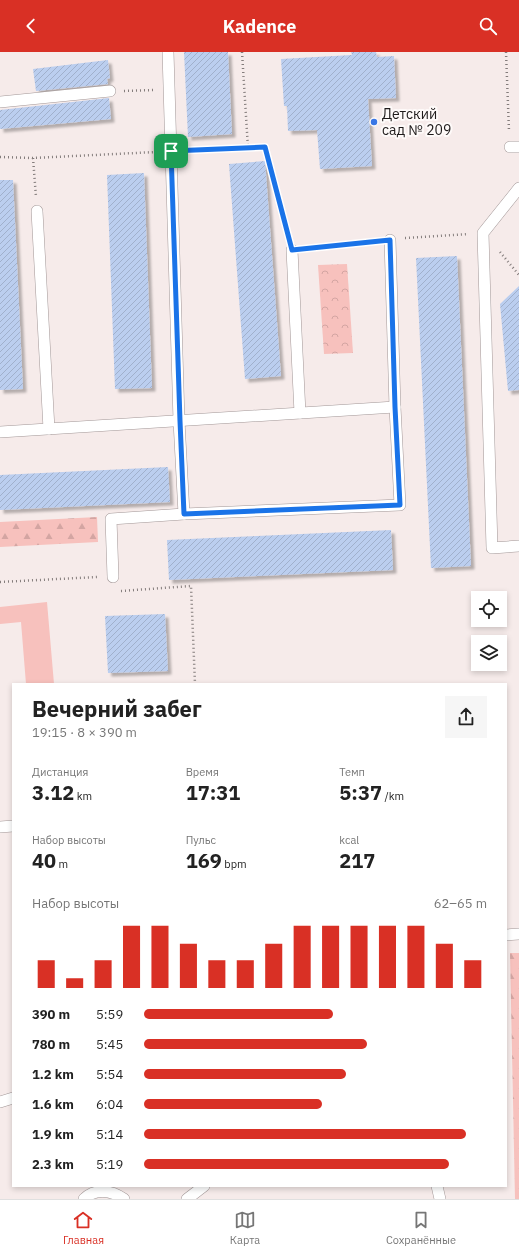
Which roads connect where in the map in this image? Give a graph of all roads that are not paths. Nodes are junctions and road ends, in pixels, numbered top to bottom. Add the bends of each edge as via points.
1 (168, 52) edge
2 (110, 91) road end
3 (2, 99) edge
4 (519, 188) edge
5 (38, 211) road end
6 (390, 240) road end
7 (292, 250) road end
8 (395, 407) junction
9 (300, 413) junction
10 (180, 421) junction
11 (49, 429) junction
12 (0, 432) edge
13 (184, 514) junction
14 (519, 546) edge
15 (113, 577) road end
16 (12, 826) edge
17 (0, 827) edge
18 (519, 934) edge
19 (507, 935) edge
20 (12, 1098) edge
21 (0, 1102) edge
22 (203, 1187) edge
23 (438, 1187) edge
24 (84, 1199) edge
25 (124, 1199) edge
26 (188, 1199) edge
27 (440, 1199) edge

1 - 10 lane
2 - 3 lane
4 - 14 lane via 483,233 492,548
5 - 11 lane
6 - 8 lane
7 - 9 lane
8 - 9 lane
8 - 13 lane via 400,505
9 - 10 lane
10 - 11 lane
10 - 13 lane
11 - 12 lane
13 - 15 lane via 111,519
16 - 17 lane
18 - 19 lane
20 - 21 lane
22 - 26 lane
23 - 27 lane
24 - 25 lane via 95,1192 105,1191

